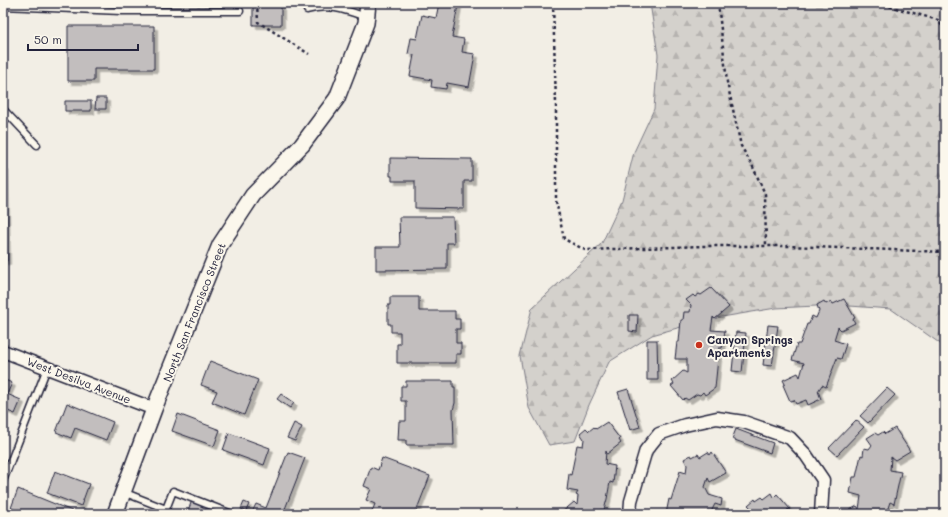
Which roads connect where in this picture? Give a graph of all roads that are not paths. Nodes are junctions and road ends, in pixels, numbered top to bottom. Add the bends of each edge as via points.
1 (3, 4) edge
2 (332, 5) edge
3 (240, 10) dead end
4 (306, 10) dead end
5 (367, 10) edge
6 (3, 109) edge
7 (37, 144) dead end
8 (3, 352) edge
9 (47, 368) junction
10 (154, 409) junction
11 (3, 481) edge
12 (123, 492) junction
13 (165, 511) edge
14 (115, 514) edge
15 (232, 514) edge
16 (630, 514) edge
17 (821, 514) edge

1 - 3 lane via 120,10
2 - 4 lane
2 - 5 lane
5 - 10 street, North San Francisco Street via 366,22 337,98 302,145 252,195 220,245
6 - 7 lane
8 - 9 street, West Desilva Avenue
9 - 10 street, West Desilva Avenue
9 - 11 lane
10 - 12 street, North San Francisco Street
12 - 13 lane
12 - 14 street, North San Francisco Street
13 - 15 lane via 173,491
16 - 17 street via 631,501 646,450 659,434 717,418 744,422 790,438 806,455 823,480

